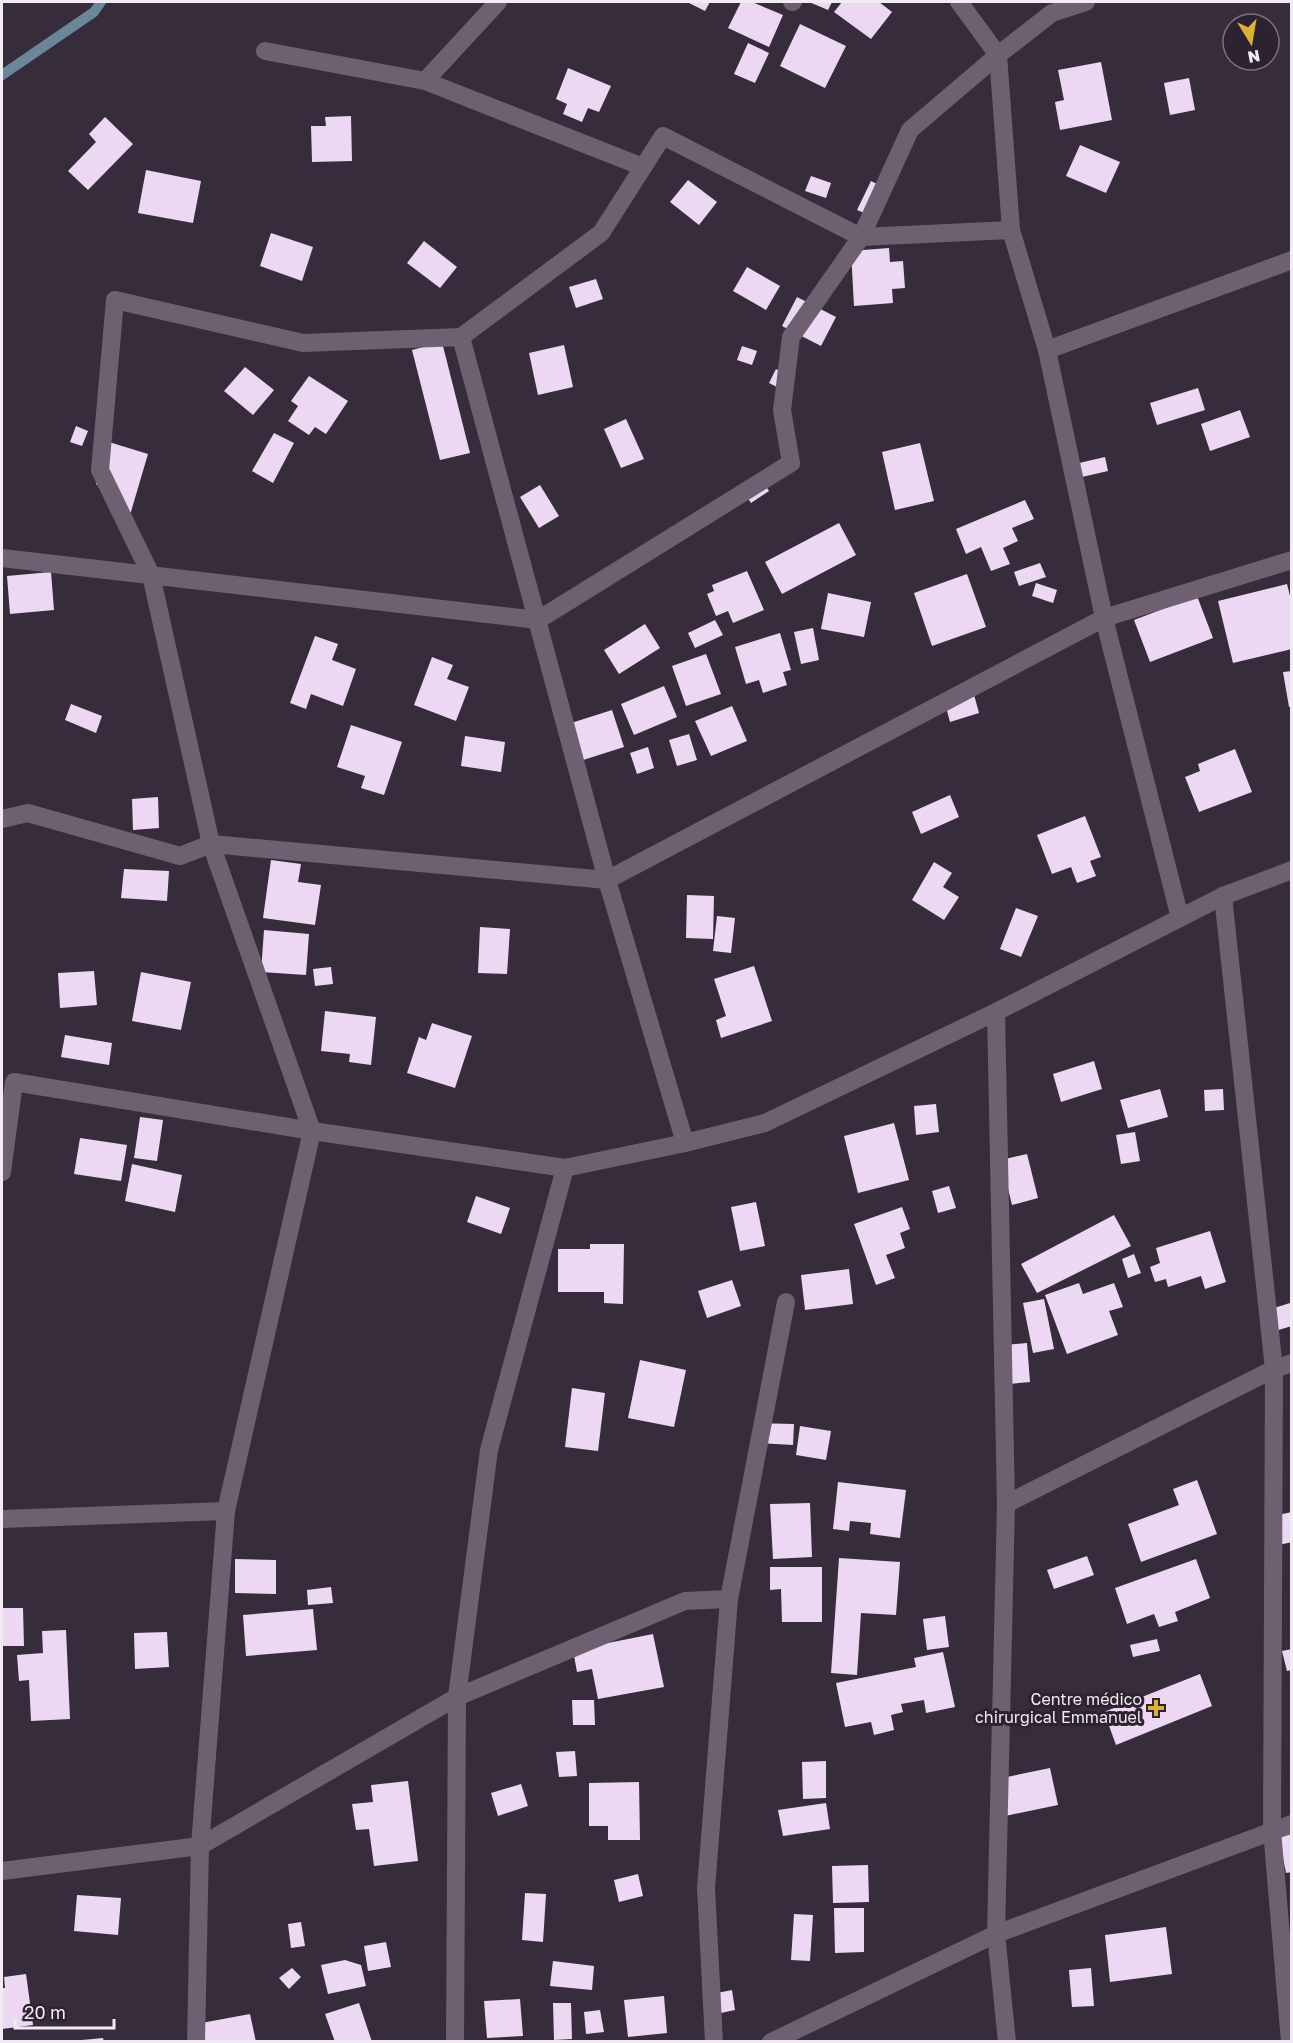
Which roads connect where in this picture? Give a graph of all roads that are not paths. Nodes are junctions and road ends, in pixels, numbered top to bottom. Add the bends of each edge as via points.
1 (498, 2) edge
2 (959, 2) edge
3 (1086, 2) edge
4 (265, 51) dead end
5 (998, 55) junction
6 (424, 81) junction
7 (643, 167) junction
8 (1011, 230) junction
9 (861, 237) junction
10 (1292, 260) edge
11 (461, 337) junction
12 (1047, 350) junction
13 (2, 558) edge
14 (1292, 560) edge
15 (152, 575) junction
16 (1104, 618) junction
17 (538, 620) junction
18 (2, 819) edge
19 (211, 844) junction
20 (1292, 870) edge
21 (607, 880) junction
22 (1223, 896) junction
23 (1180, 918) junction
24 (996, 1012) junction
25 (312, 1131) junction
26 (685, 1143) junction
27 (565, 1168) junction
28 (2, 1172) edge
29 (786, 1302) dead end
30 (1283, 1366) edge
31 (1006, 1504) junction
32 (226, 1511) junction
33 (2, 1519) edge
34 (729, 1599) junction
35 (457, 1697) junction
36 (1292, 1824) edge
37 (1272, 1830) junction
38 (200, 1846) junction
39 (2, 1871) edge
40 (996, 1934) junction
41 (196, 2042) edge
42 (455, 2042) edge
43 (714, 2042) edge
44 (771, 2042) edge
45 (1007, 2042) edge
46 (1290, 2042) edge

1 - 6 street
2 - 5 street
3 - 5 street via 1052,13
4 - 6 street
5 - 8 street
5 - 9 street via 910,130
6 - 7 street
7 - 9 street via 663,136
7 - 11 street via 600,233
8 - 9 street
8 - 12 street
9 - 17 street via 791,337 782,410 791,463
10 - 12 street
11 - 15 street via 303,343 115,300 100,470
11 - 17 street
12 - 16 street
13 - 15 street
14 - 16 street
15 - 17 street
15 - 19 street
16 - 21 street
16 - 23 street
17 - 21 street
18 - 19 street via 28,813 180,856
19 - 21 street
19 - 25 street
20 - 22 street
21 - 26 street
22 - 23 street
22 - 30 street
23 - 24 street
24 - 26 street via 765,1124
24 - 31 street
25 - 27 street
25 - 28 street via 14,1082
25 - 32 street
26 - 27 street
27 - 35 street via 489,1450
29 - 34 street
30 - 31 street
30 - 37 street
31 - 40 street
32 - 33 street
32 - 38 street
34 - 35 street via 685,1601
34 - 43 street via 706,1888
35 - 38 street
35 - 42 street
36 - 37 street
37 - 40 street
37 - 46 street
38 - 39 street
38 - 41 street
40 - 44 street
40 - 45 street

